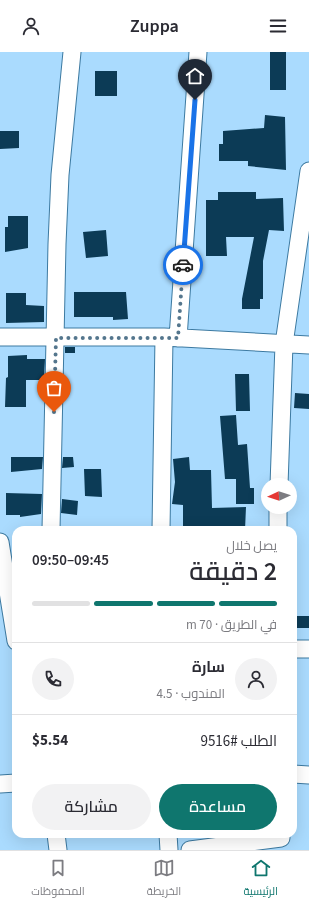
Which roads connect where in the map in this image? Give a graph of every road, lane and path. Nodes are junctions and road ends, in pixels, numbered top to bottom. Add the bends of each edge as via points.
1 (72, 52) edge
2 (198, 52) edge
3 (309, 171) edge
4 (0, 338) edge
5 (56, 338) junction
6 (171, 338) junction
7 (284, 344) junction
8 (309, 345) edge
9 (279, 478) edge
10 (278, 514) edge
11 (51, 526) edge
12 (161, 526) edge
13 (278, 526) edge
14 (0, 542) edge
15 (12, 616) edge
16 (0, 641) edge
17 (12, 641) edge
18 (297, 649) edge
19 (309, 649) edge
20 (297, 774) edge
21 (309, 775) edge
22 (12, 783) edge
23 (0, 784) edge
24 (56, 838) edge
25 (168, 838) edge
26 (281, 841) edge
27 (216, 848) edge
28 (58, 850) edge
29 (168, 850) edge
30 (190, 850) edge

1 - 5 street via 60,175
2 - 6 street
3 - 7 street
4 - 5 street
5 - 6 street
5 - 11 street
6 - 7 street
6 - 12 street
7 - 8 street
7 - 9 street
10 - 13 street
14 - 15 street
16 - 17 street
18 - 19 street
20 - 21 street
22 - 23 street
24 - 28 street
25 - 29 street
26 - 27 street
27 - 30 street

